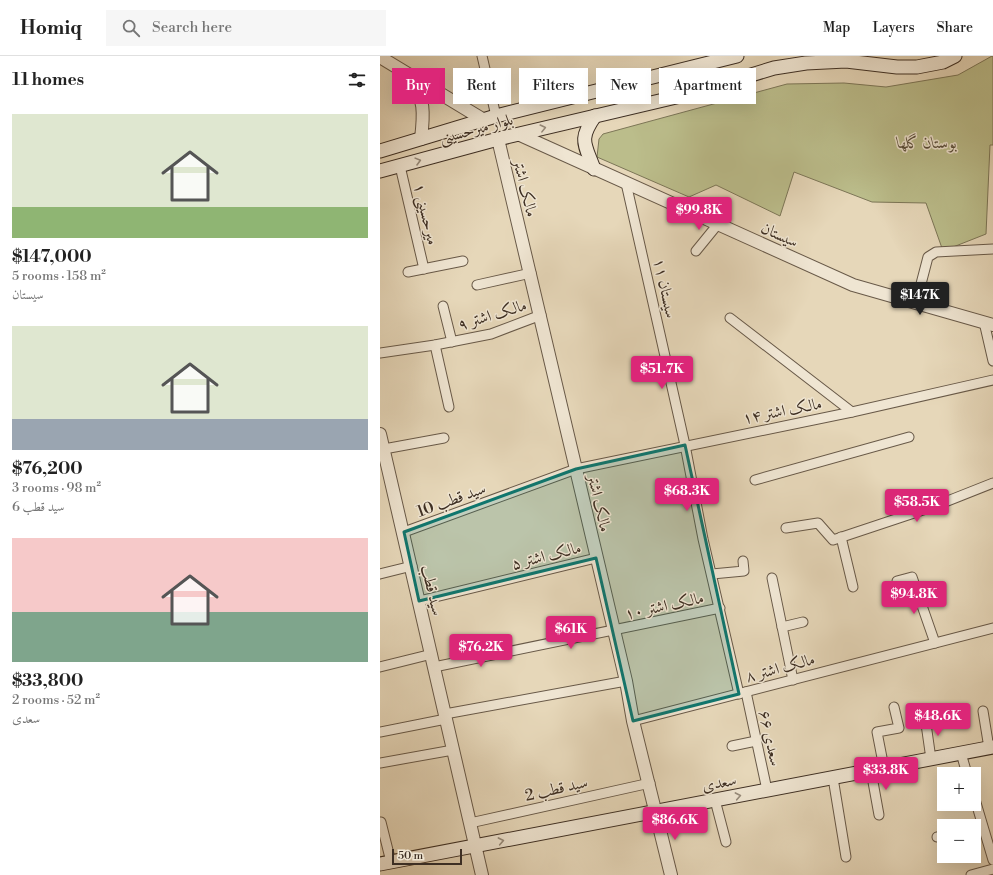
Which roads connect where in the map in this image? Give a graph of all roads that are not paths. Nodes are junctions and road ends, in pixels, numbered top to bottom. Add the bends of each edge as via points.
1 (482, 56) edge
2 (737, 56) edge
3 (881, 56) edge
4 (955, 56) edge
5 (384, 58) edge
6 (852, 59) edge
7 (897, 67) junction
8 (400, 68) edge
9 (445, 93) edge
10 (422, 104) edge
11 (595, 116) junction
12 (490, 118) junction
13 (518, 134) junction
14 (422, 139) junction
15 (498, 139) junction
16 (380, 151) edge
17 (400, 166) junction
18 (594, 169) junction
19 (380, 171) edge
20 (626, 183) junction
21 (718, 224) junction
22 (993, 248) edge
23 (696, 251) dead end
24 (463, 261) dead end
25 (424, 269) junction
26 (408, 272) dead end
27 (531, 273) junction
28 (478, 286) dead end
29 (916, 303) junction
30 (443, 306) dead end
31 (541, 315) junction
32 (730, 318) dead end
33 (989, 324) edge
34 (452, 342) junction
35 (435, 345) junction
36 (380, 353) edge
37 (993, 361) edge
38 (993, 380) edge
39 (449, 407) dead end
40 (852, 412) junction
41 (380, 434) edge
42 (909, 437) dead end
43 (444, 438) dead end
44 (685, 445) junction
45 (383, 454) edge
46 (576, 469) junction
47 (755, 480) dead end
48 (993, 483) edge
49 (786, 528) dead end
50 (404, 532) junction
51 (842, 537) junction
52 (596, 558) junction
53 (743, 561) dead end
54 (412, 566) junction
55 (380, 574) edge
56 (712, 574) junction
57 (772, 578) dead end
58 (897, 581) dead end
59 (853, 587) dead end
60 (419, 601) junction
61 (720, 608) junction
62 (803, 622) dead end
63 (782, 627) junction
64 (993, 628) edge
65 (614, 631) junction
66 (935, 643) junction
67 (432, 654) junction
68 (380, 667) edge
69 (434, 667) junction
70 (793, 680) junction
71 (626, 681) junction
72 (743, 693) junction
73 (894, 707) dead end
74 (983, 711) dead end
75 (446, 717) junction
76 (925, 718) dead end
77 (633, 721) junction
78 (380, 732) edge
79 (756, 741) junction
80 (732, 746) dead end
81 (991, 747) edge
82 (453, 750) junction
83 (961, 753) junction
84 (931, 759) junction
85 (380, 763) edge
86 (965, 767) edge
87 (884, 768) junction
88 (871, 770) junction
89 (833, 778) junction
90 (650, 783) junction
91 (767, 790) junction
92 (715, 800) junction
93 (657, 811) junction
94 (880, 814) dead end
95 (381, 822) dead end
96 (470, 824) junction
97 (981, 833) edge
98 (726, 842) dead end
99 (475, 846) junction
100 (846, 857) dead end
101 (993, 860) edge
102 (385, 863) edge
103 (993, 869) edge
104 (482, 875) edge
105 (671, 875) edge
106 (970, 875) edge

1 - 12 street
2 - 12 main road, بلوار میرحسینی
3 - 7 main road
4 - 7 main road, بلوار میرحسینی via 943,62 917,68
5 - 8 street
6 - 7 main road, بلوار میرحسینی
6 - 11 main road, بلوار میرحسینی via 774,68 689,94
9 - 12 street
10 - 14 street
13 -> 11 main road, بلوار میرحسینی
11 - 18 main road via 586,129 584,139
12 - 14 main road, بلوار میرحسینی
13 - 15 main road, بلوار میرحسینی
13 - 18 street, سیستان
14 - 16 main road, بلوار میرحسینی
17 -> 15 main road, بلوار میرحسینی
15 - 27 street, مالک اشتر
17 - 19 main road, بلوار میرحسینی
17 - 25 street, میرحسینی ۱
18 - 20 street, سیستان
20 - 21 street, سیستان
20 - 44 street, سیستان ۱۱
21 - 23 street
21 - 29 street, سیستان via 853,285
22 - 29 street via 936,252 928,256
24 - 25 street
25 - 26 street
27 - 28 street
27 - 31 street, مالک اشتر
29 - 33 street, سیستان
30 - 34 street
31 - 34 street, مالک اشتر ۹ via 491,334
31 - 46 street, مالک اشتر
32 - 40 street
33 - 37 street
34 - 35 street, مالک اشتر ۹
35 - 36 street, مالک اشتر ۹
35 - 39 street
38 - 40 street, مالک اشتر ۱۴
40 - 44 street, مالک اشتر ۱۴
41 - 45 street, سید قطب
42 - 47 street
43 - 45 street
44 - 46 street, مالک اشتر ۱۴
44 - 56 street
45 - 50 street, سید قطب
46 - 50 street, سید قطب 10
46 - 52 street, مالک اشتر
48 - 51 street via 936,506
49 - 51 street via 818,523 833,540
50 - 54 street, سید قطب
51 - 59 street
52 - 60 street, مالک اشتر ۵
52 - 65 street, مالک اشتر
53 - 56 street via 744,571
54 - 55 street
54 - 60 street, سید قطب
56 - 61 street, سعدی ۶۶
57 - 63 street
58 - 66 street via 912,578
60 - 67 street, سید قطب
61 - 65 street, مالک اشتر ۱۰
61 - 72 street, سعدی ۶۶
62 - 63 street
63 - 70 street
64 - 66 street, مالک اشتر ۸
65 - 69 street, مالک اشتر ۱۰
65 - 71 street, مالک اشتر
66 - 70 street, مالک اشتر ۸
67 - 68 street
67 - 69 street, سید قطب
69 - 75 street, سید قطب
70 - 72 street, مالک اشتر ۸
71 - 75 street via 545,695
71 - 77 street, مالک اشتر
72 - 77 street, مالک اشتر ۸
72 - 79 street, سعدی ۶۶
73 - 87 street via 899,728 877,732
74 - 81 street
75 - 78 street
75 - 82 street, سید قطب
76 - 84 street
77 - 90 street, مالک اشتر
79 - 80 street
79 - 91 street, سعدی ۶۶
81 - 83 main road, سعدی
82 - 85 street
82 - 96 street, سید قطب
83 - 84 main road, سعدی
83 - 86 street
84 - 87 main road, سعدی
87 - 88 main road, سعدی
88 - 89 main road, سعدی
88 - 94 street
89 - 91 main road, سعدی
89 - 100 street
90 - 93 street, مالک اشتر
90 - 96 street, سید قطب 2
92 -> 91 main road, سعدی
92 - 93 main road, سعدی
92 - 98 street
99 -> 93 main road, سعدی
93 - 105 street, مالک اشتر
95 - 102 street
96 - 99 street, سید قطب
97 - 101 street
99 - 102 main road, سعدی
99 - 104 street, سید قطب
103 - 106 street

